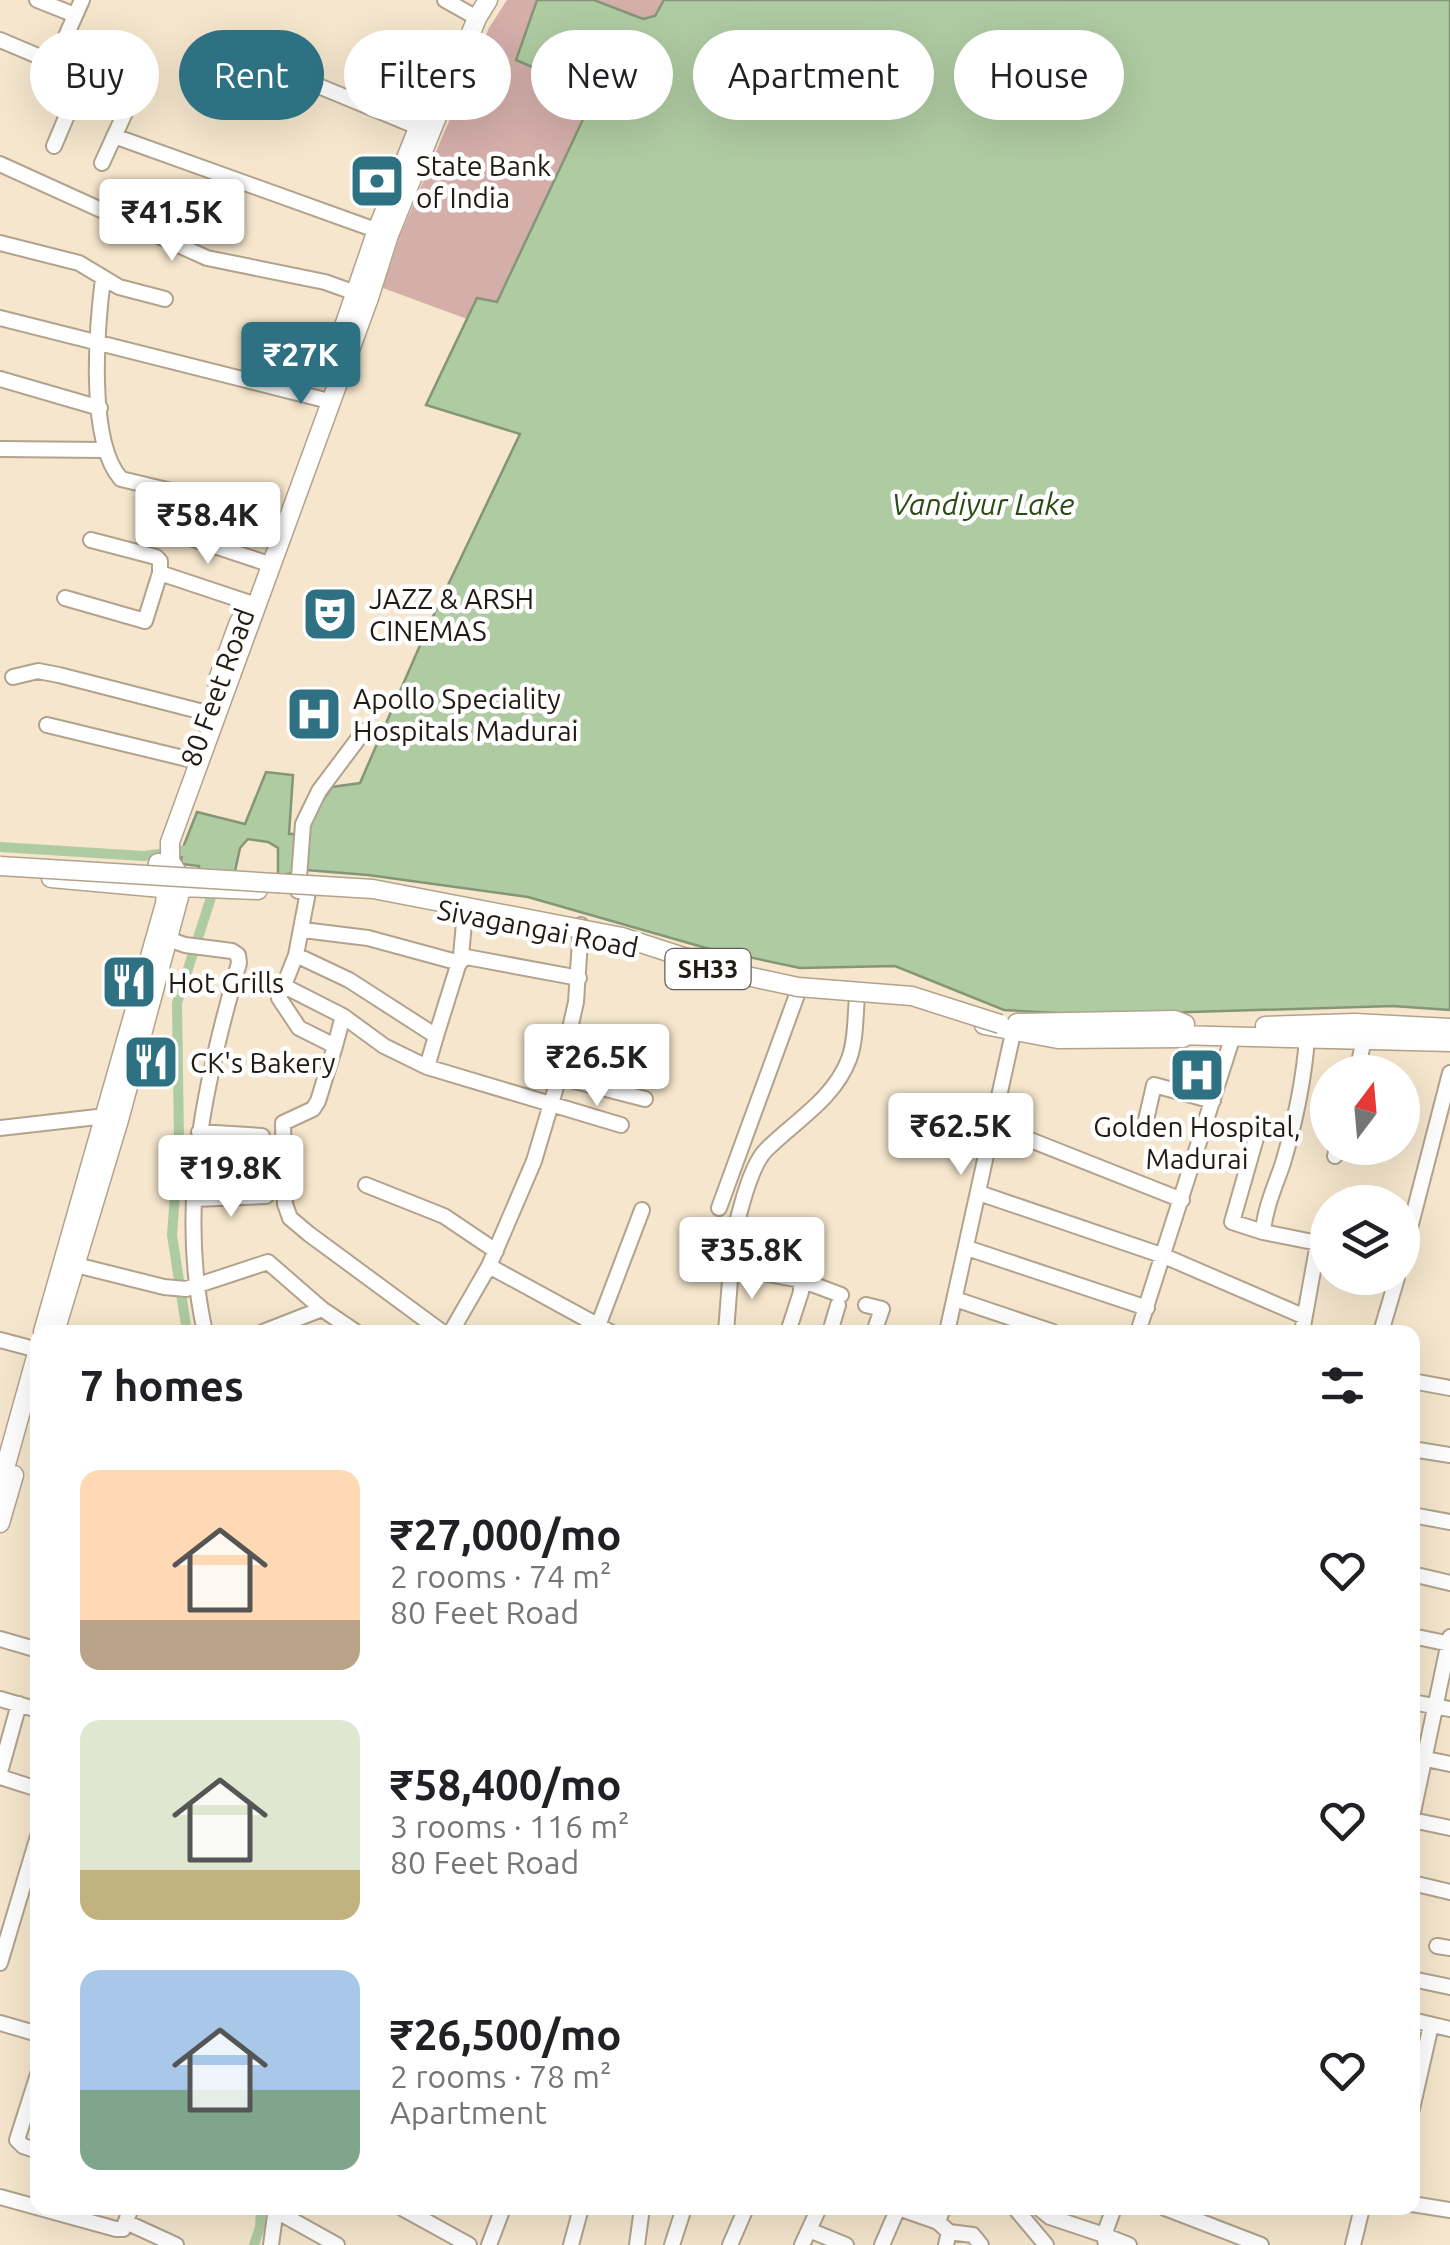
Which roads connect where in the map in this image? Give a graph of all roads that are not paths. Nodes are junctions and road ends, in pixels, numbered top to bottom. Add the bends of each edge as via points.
1 (36, 0) edge
2 (445, 0) edge
3 (488, 0) edge
4 (79, 7) edge
5 (473, 10) edge
6 (69, 30) edge
7 (0, 40) edge
8 (30, 53) edge
9 (324, 89) edge
10 (65, 120) edge
11 (121, 120) edge
12 (423, 129) junction
13 (114, 136) junction
14 (54, 146) dead end
15 (0, 164) edge
16 (102, 164) dead end
17 (383, 232) junction
18 (0, 244) edge
19 (103, 278) junction
20 (363, 295) junction
21 (166, 299) dead end
22 (0, 318) edge
23 (96, 341) junction
24 (0, 380) edge
25 (324, 398) junction
26 (100, 408) junction
27 (0, 449) edge
28 (104, 450) junction
29 (280, 523) junction
30 (160, 528) dead end
31 (91, 540) dead end
32 (265, 563) junction
33 (160, 573) junction
34 (65, 598) dead end
35 (252, 604) junction
36 (13, 677) dead end
37 (210, 716) junction
38 (46, 725) dead end
39 (364, 731) dead end
40 (195, 761) junction
41 (0, 868) edge
42 (177, 870) junction
43 (301, 888) junction
44 (465, 912) junction
45 (580, 929) junction
46 (303, 930) junction
47 (176, 942) junction
48 (296, 955) junction
49 (460, 959) junction
50 (579, 978) junction
51 (284, 986) junction
52 (798, 992) junction
53 (857, 997) junction
54 (343, 1016) junction
55 (1004, 1028) junction
56 (1450, 1028) edge
57 (1186, 1030) junction
58 (436, 1036) junction
59 (1233, 1036) junction
60 (1307, 1038) junction
61 (1364, 1039) junction
62 (1450, 1042) edge
63 (335, 1046) junction
64 (1361, 1055) edge
65 (427, 1067) junction
66 (1450, 1073) edge
67 (560, 1077) junction
68 (645, 1099) dead end
69 (1213, 1102) junction
70 (551, 1104) junction
71 (112, 1118) junction
72 (1146, 1120) dead end
73 (621, 1124) dead end
74 (995, 1126) junction
75 (0, 1128) edge
76 (199, 1132) junction
77 (1292, 1132) junction
78 (262, 1136) dead end
79 (366, 1185) dead end
80 (1420, 1191) edge
81 (980, 1193) junction
82 (266, 1196) dead end
83 (194, 1199) junction
84 (1182, 1200) junction
85 (718, 1208) dead end
86 (642, 1210) dead end
87 (1263, 1232) junction
88 (1310, 1241) edge
89 (967, 1248) junction
90 (496, 1251) junction
91 (1164, 1256) junction
92 (69, 1264) junction
93 (489, 1266) junction
94 (731, 1267) junction
95 (801, 1280) junction
96 (191, 1287) junction
97 (1310, 1291) edge
98 (1392, 1295) edge
99 (955, 1298) junction
100 (866, 1305) dead end
101 (1146, 1308) junction
102 (322, 1309) junction
103 (1303, 1316) junction
104 (45, 1325) edge
105 (56, 1325) edge
106 (203, 1325) edge
107 (281, 1325) edge
108 (346, 1325) edge
109 (440, 1325) edge
110 (454, 1325) edge
111 (597, 1325) edge
112 (605, 1325) edge
113 (727, 1325) edge
114 (790, 1325) edge
115 (832, 1325) edge
116 (876, 1325) edge
117 (949, 1325) edge
118 (1033, 1325) edge
119 (1140, 1325) edge
120 (1302, 1325) edge
121 (1383, 1325) edge
122 (0, 1340) edge
123 (30, 1348) edge
124 (30, 1379) edge
125 (1420, 1382) edge
126 (1450, 1388) edge
127 (30, 1420) edge
128 (1420, 1450) edge
129 (1450, 1456) edge
130 (0, 1486) edge
131 (1420, 1516) edge
132 (1450, 1522) edge
133 (0, 1523) edge
134 (1420, 1576) edge
135 (1450, 1583) edge
136 (1420, 1637) edge
137 (0, 1639) edge
138 (1450, 1641) edge
139 (30, 1648) edge
140 (0, 1699) edge
141 (19, 1704) junction
142 (30, 1707) edge
143 (1443, 1708) edge
144 (1426, 1759) junction
145 (1450, 1764) edge
146 (0, 1775) edge
147 (30, 1785) edge
148 (1420, 1785) edge
149 (1420, 1821) edge
150 (1450, 1828) edge
151 (30, 1863) edge
152 (1420, 1885) edge
153 (1450, 1892) edge
154 (0, 1963) edge
155 (1420, 1980) edge
156 (1450, 1986) edge
157 (1420, 2022) edge
158 (0, 2023) edge
159 (1431, 2024) junction
160 (1450, 2029) edge
161 (30, 2032) edge
162 (1420, 2073) edge
163 (30, 2112) edge
164 (30, 2148) edge
165 (0, 2197) edge
166 (30, 2203) edge
167 (1420, 2205) edge
168 (1450, 2210) edge
169 (79, 2215) edge
170 (129, 2215) edge
171 (276, 2215) edge
172 (286, 2215) edge
173 (415, 2215) edge
174 (501, 2215) edge
175 (579, 2215) edge
176 (641, 2215) edge
177 (682, 2215) edge
178 (743, 2215) edge
179 (816, 2215) edge
180 (895, 2215) edge
181 (915, 2215) edge
182 (1022, 2215) edge
183 (1049, 2215) edge
184 (1112, 2215) edge
185 (1183, 2215) edge
186 (1360, 2215) edge
187 (944, 2227) edge
188 (806, 2238) edge
189 (1105, 2240) edge
190 (277, 2243) edge
191 (176, 2245) edge
192 (337, 2245) edge
193 (469, 2245) edge
194 (488, 2245) edge
195 (571, 2245) edge
196 (637, 2245) edge
197 (672, 2245) edge
198 (730, 2245) edge
199 (846, 2245) edge
200 (882, 2245) edge
201 (981, 2245) edge
202 (1046, 2245) edge
203 (1129, 2245) edge
204 (1261, 2245) edge
205 (1353, 2245) edge

1 - 4 street
2 - 5 street
3 - 5 main road, 80 Feet Road
4 - 6 street
5 - 12 main road, 80 Feet Road
7 - 8 street
9 - 12 street
10 - 14 street
11 - 13 street
12 - 17 main road, 80 Feet Road
13 - 16 street
13 - 17 street
15 - 20 street via 207,258
17 - 20 main road, 80 Feet Road
18 - 19 street via 66,259
19 - 21 street
19 - 23 street
20 - 25 main road, 80 Feet Road
22 - 23 street
23 - 25 street
23 - 26 street
24 - 26 street
25 - 29 main road, 80 Feet Road
26 - 28 street
27 - 28 street
28 - 29 street via 121,479
29 - 32 main road, 80 Feet Road
30 - 32 street
31 - 33 street via 156,557
32 - 35 main road, 80 Feet Road
33 - 34 street via 145,621
33 - 35 street
35 - 37 main road, 80 Feet Road
36 - 37 street via 38,671
37 - 40 main road, 80 Feet Road
38 - 40 street
39 - 43 street via 319,791 301,831
40 - 42 main road, 80 Feet Road
41 - 42 main road, Sivagangai Road
41 - 55 main road, bridge via 373,888 622,936 798,987 912,996
42 - 43 main road, Sivagangai Road / SH33 via 229,883
42 - 47 main road, 80 Feet Road
42 - 71 main road, 80 Feet Road
43 - 44 main road, Sivagangai Road / SH33
43 - 45 main road, Sivagangai Road / SH33 via 373,886
43 - 46 street
44 - 45 main road, Sivagangai Road / SH33
44 - 49 street
45 - 50 street
45 - 52 main road, Sivagangai Road / SH33
45 - 57 main road, Sivagangai Road / SH33 via 670,948 734,971 799,985 912,994 996,1020 1176,1020
46 - 48 street
46 - 49 street
47 - 71 main road, 80 Feet Road
47 - 76 street via 232,951 239,963
48 - 51 street
48 - 58 street
49 - 50 street
49 - 58 street
50 - 67 street
51 - 54 street
51 - 63 street via 279,998 298,1028
52 - 53 main road, Sivagangai Road / SH33
52 - 85 street
53 - 55 main road, Sivagangai Road / SH33 via 910,1002
53 - 94 street via 854,1041 838,1080 760,1157 733,1236
54 - 63 street
54 - 65 street
55 - 57 main road, Sivagangai Road / SH33
55 - 74 street
56 - 57 main road, Sivagangai Road / SH33 via 1354,1023
57 - 59 main road, Sivagangai Road / SH33
58 - 65 street
59 - 60 main road, Sivagangai Road / SH33
59 - 69 street
60 - 61 main road, Sivagangai Road / SH33
60 - 77 street
61 - 62 main road, Sivagangai Road / SH33
61 - 64 street
63 - 109 street via 313,1109 283,1122 290,1218
65 - 70 street
66 - 80 street
67 - 68 street
67 - 70 street
69 - 72 street via 1154,1085
69 - 84 street
70 - 73 street
70 - 90 street
71 - 75 street
71 - 92 main road, 80 Feet Road
74 - 81 street
74 - 84 street
76 - 78 street
76 - 83 street
77 - 87 street
77 - 87 street via 1260,1124 1232,1222
79 - 90 street via 444,1216
81 - 89 street
81 - 91 street
82 - 83 street
83 - 96 street
84 - 91 street
86 - 112 street
87 - 88 street
89 - 99 street
89 - 101 street
90 - 93 street
91 - 101 street
91 - 103 street
92 - 96 street via 164,1287
92 - 104 main road, 80 Feet Road
92 - 105 main road, 80 Feet Road
93 - 110 street
93 - 111 street
94 - 95 street
94 - 113 street
95 - 114 street
95 - 115 street via 839,1300
96 - 102 street via 268,1262
96 - 106 street
97 - 103 street
98 - 121 street
99 - 117 street
99 - 118 street
100 - 116 street via 882,1308
101 - 119 street
102 - 107 street
102 - 108 street
103 - 120 street
122 - 123 street
124 - 130 main road
125 - 126 street
127 - 133 main road
128 - 129 street
131 - 132 street
134 - 135 street
136 - 138 street
137 - 139 street
138 - 143 street
140 - 141 street
141 - 142 street
141 - 146 street
143 - 144 street
144 - 145 street
144 - 148 street
146 - 147 street
149 - 150 street
151 - 154 street
152 - 153 street
155 - 156 street
157 - 159 street
158 - 161 street
159 - 160 street
159 - 162 street
163 - 164 street via 18,2144
165 - 166 street
167 - 168 street
169 - 170 street via 123,2229
170 - 191 street
171 - 190 street
172 - 192 street
173 - 193 street
174 - 194 street
175 - 195 street
176 - 196 street
177 - 197 street
178 - 198 street
179 - 188 street
180 - 200 street
181 - 187 street
182 - 202 street
183 - 189 street
184 - 189 street
185 - 204 street
186 - 205 street
187 - 201 street via 973,2235
188 - 199 street
189 - 203 street

